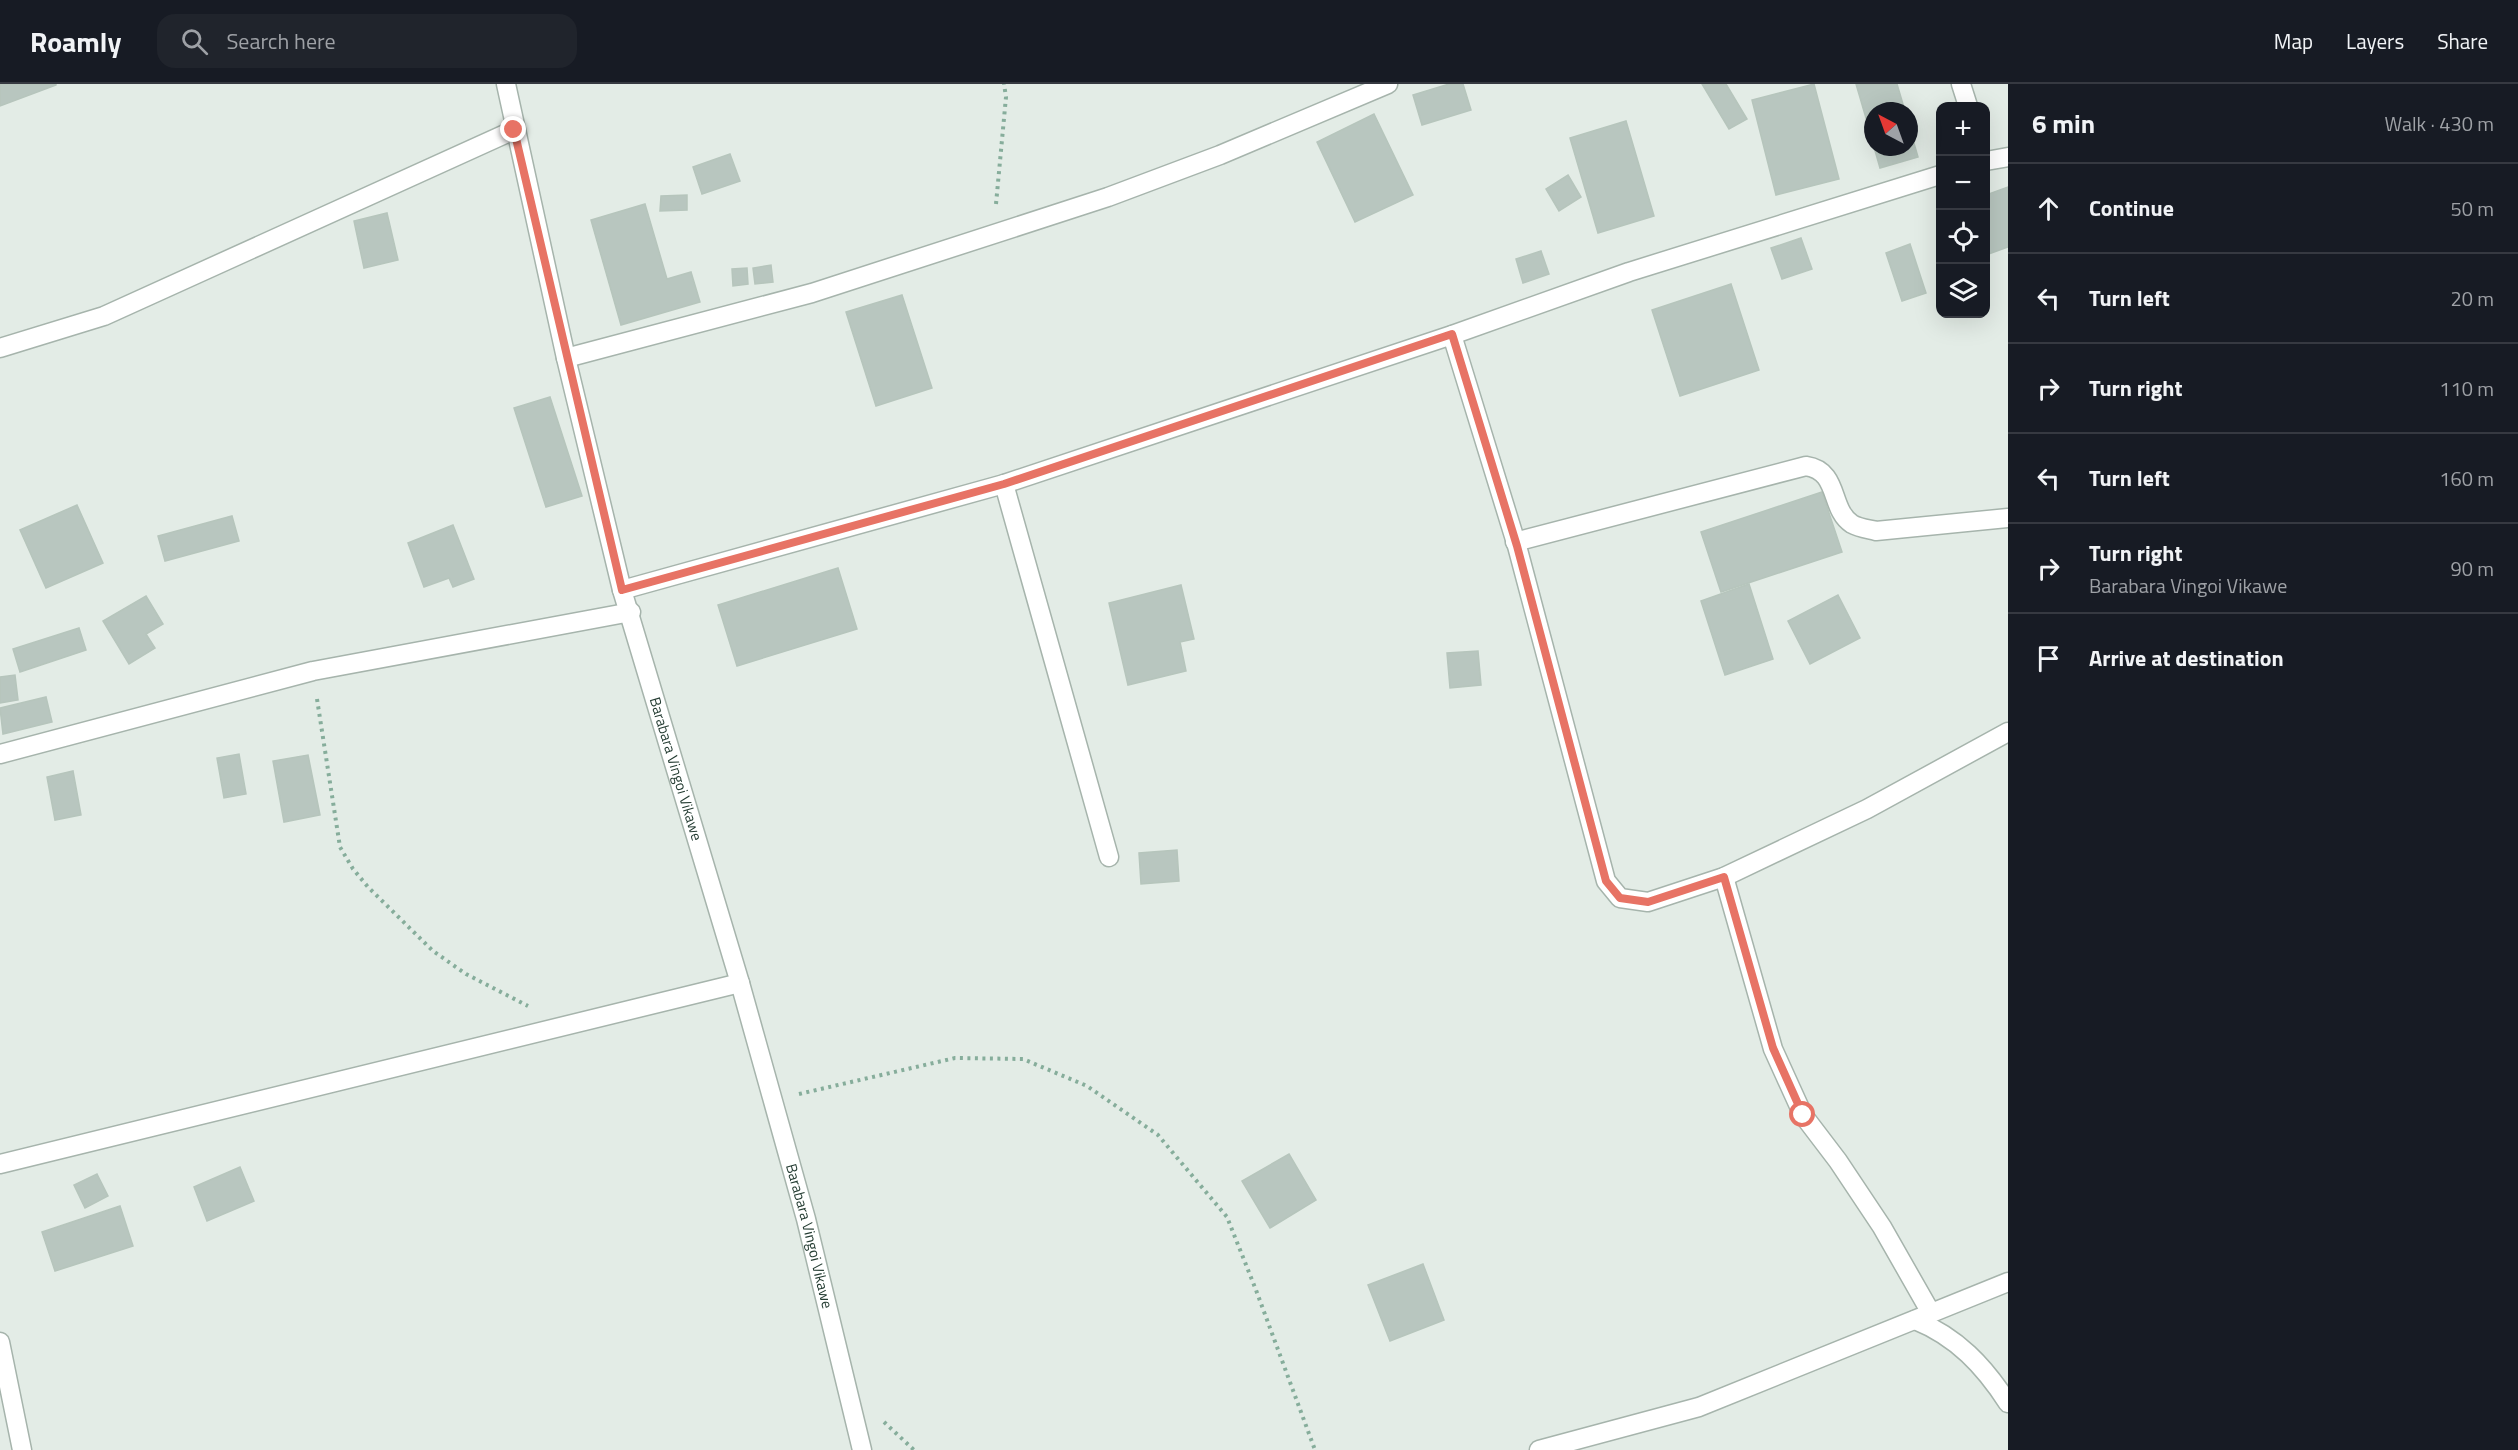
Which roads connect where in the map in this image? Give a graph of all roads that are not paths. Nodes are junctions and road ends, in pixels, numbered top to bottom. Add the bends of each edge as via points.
1 (506, 84) edge
2 (1388, 84) edge
3 (1961, 84) edge
4 (1967, 102) edge
5 (514, 130) junction
6 (2008, 157) edge
7 (1990, 160) edge
8 (1936, 177) edge
9 (1452, 334) junction
10 (0, 348) edge
11 (566, 358) junction
12 (1004, 484) junction
13 (2008, 518) edge
14 (1515, 542) junction
15 (622, 590) junction
16 (631, 612) junction
17 (2008, 732) edge
18 (0, 754) edge
19 (1109, 857) dead end
20 (1724, 877) junction
21 (740, 984) junction
22 (0, 1164) edge
23 (2008, 1282) edge
24 (1923, 1317) junction
25 (0, 1342) edge
26 (2008, 1403) edge
27 (22, 1450) edge
28 (862, 1450) edge
29 (1539, 1450) edge

1 - 5 street, Barabara Vingoi Vikawe
2 - 11 street via 1108,197 812,293
3 - 4 street
5 - 10 street via 104,316
5 - 11 street, Barabara Vingoi Vikawe
6 - 7 street
8 - 9 street via 1629,272
9 - 12 street
9 - 14 street
11 - 15 street, Barabara Vingoi Vikawe
12 - 15 street
12 - 19 street
13 - 14 street via 1876,531 1851,523 1824,473 1806,466
14 - 20 street via 1606,881 1620,898 1648,902
15 - 16 street, Barabara Vingoi Vikawe
16 - 18 street via 313,671
16 - 21 street, Barabara Vingoi Vikawe
17 - 20 street via 1867,809
20 - 24 street via 1773,1048 1803,1115 1882,1227
21 - 22 street
21 - 28 street, Barabara Vingoi Vikawe via 806,1219
23 - 24 street
24 - 26 street via 1970,1353
24 - 29 street via 1699,1407
25 - 27 street

